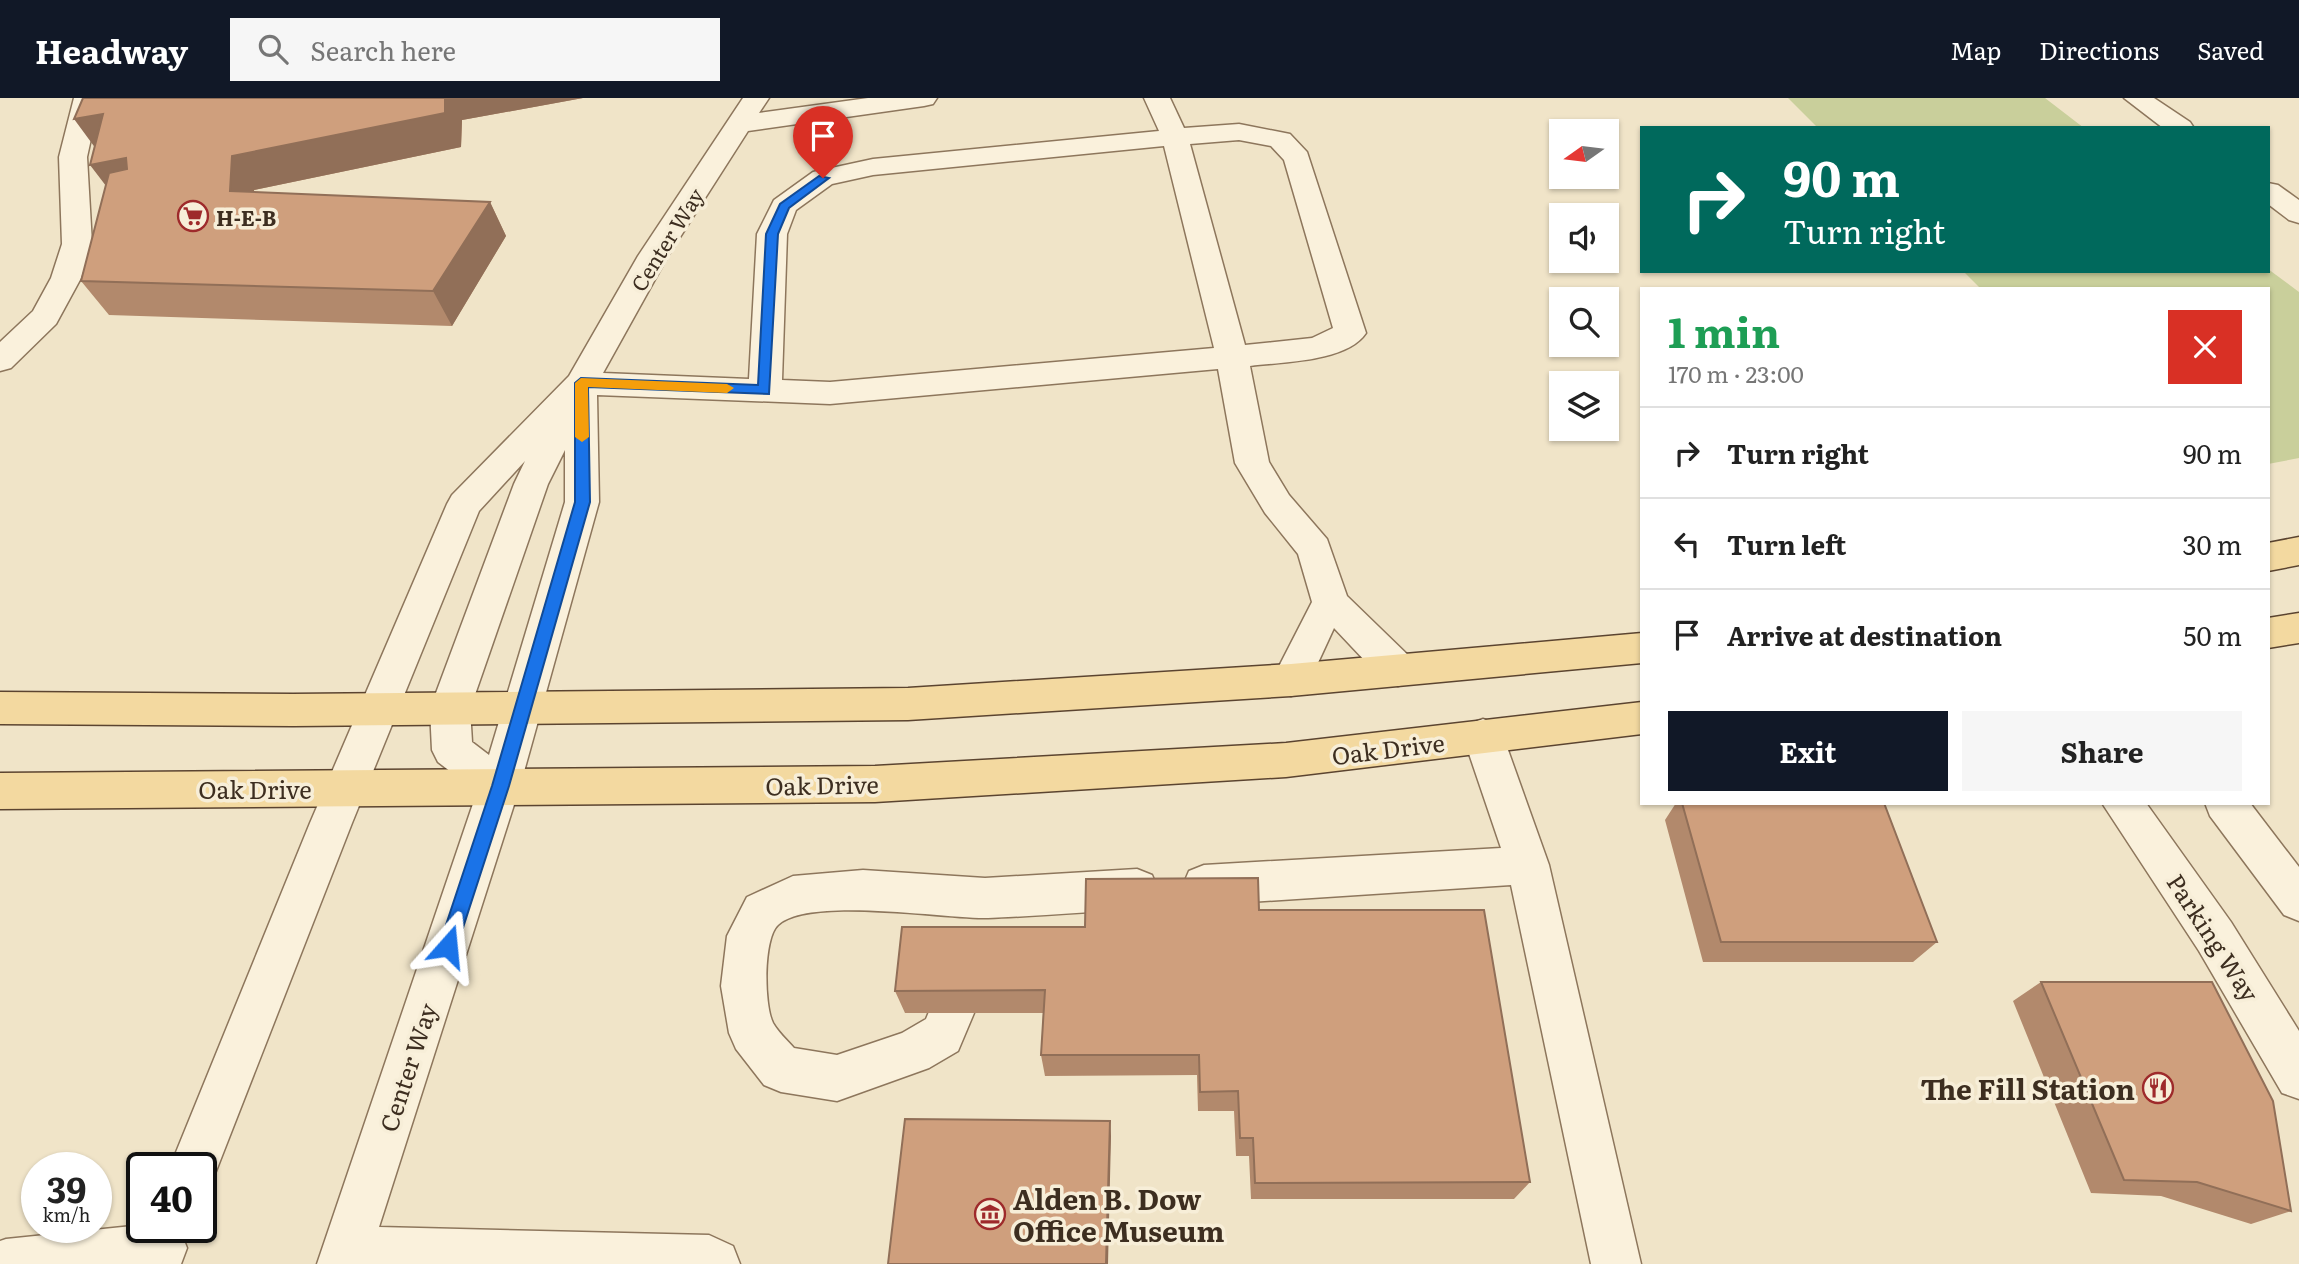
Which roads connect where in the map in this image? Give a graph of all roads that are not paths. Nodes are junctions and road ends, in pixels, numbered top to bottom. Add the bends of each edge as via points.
1 (88, 98) edge
2 (756, 98) edge
3 (924, 98) edge
4 (1157, 98) edge
5 (2137, 98) edge
6 (739, 124) junction
7 (2178, 126) edge
8 (1175, 137) junction
9 (2270, 192) edge
10 (2299, 214) edge
11 (1232, 357) junction
12 (0, 360) edge
13 (581, 383) junction
14 (765, 390) junction
15 (2299, 551) edge
16 (2270, 557) edge
17 (1331, 604) junction
18 (2299, 628) edge
19 (2270, 633) edge
20 (1640, 648) edge
21 (1398, 670) junction
22 (1291, 680) junction
23 (0, 708) edge
24 (524, 708) junction
25 (378, 709) junction
26 (450, 709) junction
27 (1640, 718) edge
28 (1483, 736) junction
29 (500, 786) junction
30 (346, 788) junction
31 (0, 791) edge
32 (2123, 805) edge
33 (2227, 805) edge
34 (1528, 865) junction
35 (985, 898) junction
36 (2299, 901) edge
37 (965, 941) edge
38 (951, 1013) edge
39 (2299, 1076) edge
40 (200, 1152) edge
41 (163, 1246) edge
42 (344, 1259) edge
43 (6, 1264) edge
44 (715, 1264) edge
45 (1616, 1264) edge

1 - 12 street via 73,157 77,244 66,278 44,317
2 - 6 street, Center Way
3 - 6 street
4 - 8 street
5 - 7 street
6 - 13 street, Center Way via 653,256
8 - 11 street
8 - 11 street via 1239,132 1280,140 1297,158 1350,333 1318,348
8 - 14 street via 873,167 823,178 784,206 772,234
9 - 10 street
11 - 14 street via 830,393
11 - 17 street via 1252,463 1276,504 1314,549
13 - 14 street
13 - 24 street, Center Way via 582,502
13 - 25 street, Center Way via 464,504
13 - 26 street via 531,484
15 - 16 main road
17 - 21 street
17 - 22 street
18 - 19 main road
20 - 21 main road
21 - 22 main road
22 - 24 main road via 908,704
23 - 25 main road
24 - 26 main road
24 - 29 street, Center Way
25 - 26 main road
25 - 30 street, Center Way
26 - 29 street via 452,750
27 - 28 main road, Oak Drive
28 - 29 main road, Oak Drive via 1286,760 875,784
28 - 34 street
29 - 30 main road, Oak Drive
29 - 42 street, Center Way
30 - 31 main road, Oak Drive
30 - 40 street, Center Way
32 - 39 street, Parking Way via 2252,992
33 - 36 street
34 - 35 street
34 - 45 street
35 - 37 street
35 - 38 street via 863,890 793,896 762,911 749,936 743,986 752,1033 781,1069 837,1079 913,1052 942,1035
41 - 43 street
42 - 44 street via 444,1252 709,1260

